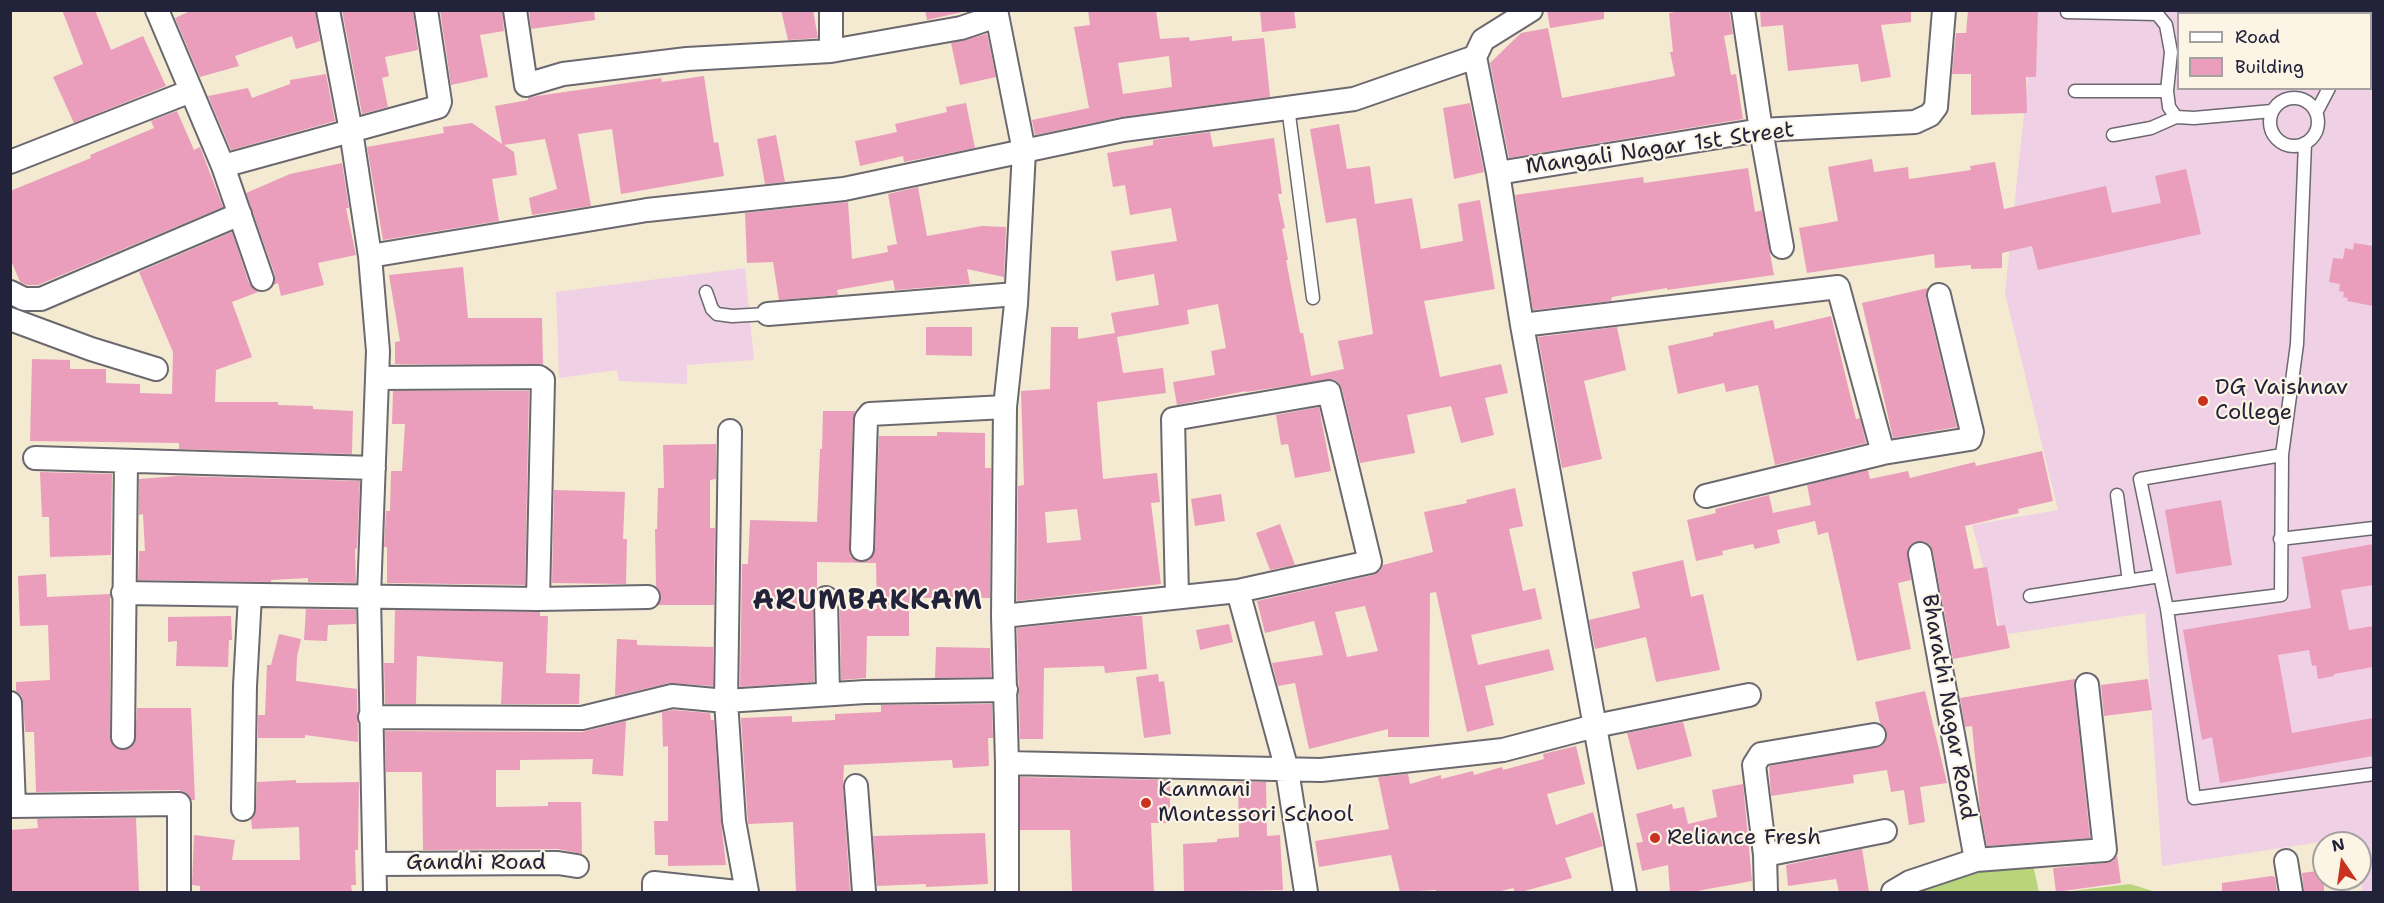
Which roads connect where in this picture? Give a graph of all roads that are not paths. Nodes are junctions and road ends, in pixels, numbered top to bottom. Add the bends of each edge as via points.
1 (157, 10) edge
2 (328, 10) edge
3 (426, 10) edge
4 (515, 10) edge
5 (831, 10) edge
6 (1531, 10) edge
7 (1743, 10) edge
8 (1944, 10) edge
9 (2067, 12) edge
10 (2158, 12) edge
11 (997, 13) edge
12 (831, 51) junction
13 (1474, 57) junction
14 (2328, 90) edge
15 (191, 91) junction
16 (2075, 91) dead end
17 (2167, 91) junction
18 (1288, 107) junction
19 (2272, 111) junction
20 (2317, 111) junction
21 (2176, 117) junction
22 (1761, 130) junction
23 (351, 132) junction
24 (2113, 135) dead end
25 (2305, 143) junction
26 (1024, 151) junction
27 (10, 162) edge
28 (223, 166) junction
29 (1498, 173) junction
30 (240, 214) junction
31 (1782, 247) dead end
32 (370, 256) junction
33 (262, 279) dead end
34 (10, 292) edge
35 (706, 292) dead end
36 (1016, 294) junction
37 (1939, 295) dead end
38 (1313, 298) dead end
39 (768, 314) joint
40 (10, 319) edge
41 (1522, 325) junction
42 (156, 369) dead end
43 (377, 378) junction
44 (1005, 407) junction
45 (730, 431) dead end
46 (1883, 453) junction
47 (2282, 455) junction
48 (35, 458) dead end
49 (126, 461) junction
50 (375, 468) junction
51 (2117, 495) dead end
52 (1706, 496) dead end
53 (2373, 528) edge
54 (2280, 539) junction
55 (862, 549) dead end
56 (1920, 554) dead end
57 (2160, 576) junction
58 (2129, 581) junction
59 (1238, 591) junction
60 (123, 593) junction
61 (250, 595) junction
62 (369, 596) junction
63 (2030, 596) dead end
64 (648, 597) dead end
65 (1177, 597) junction
66 (826, 598) dead end
67 (538, 599) junction
68 (2167, 609) junction
69 (1003, 616) junction
70 (2087, 685) dead end
71 (1006, 690) junction
72 (828, 694) junction
73 (1749, 695) dead end
74 (726, 701) junction
75 (10, 703) edge
76 (370, 717) junction
77 (1595, 726) junction
78 (1874, 735) dead end
79 (123, 737) dead end
80 (1007, 763) junction
81 (1287, 770) junction
82 (2373, 774) edge
83 (856, 786) dead end
84 (12, 806) edge
85 (243, 809) dead end
86 (1885, 831) dead end
87 (1765, 855) junction
88 (1976, 860) junction
89 (2286, 861) dead end
90 (375, 864) junction
91 (577, 866) dead end
92 (654, 888) edge
93 (179, 892) edge
94 (375, 892) edge
95 (737, 892) edge
96 (747, 892) edge
97 (864, 892) edge
98 (1007, 892) edge
99 (1306, 892) edge
100 (1625, 892) edge
101 (1766, 892) edge
102 (1893, 892) edge
103 (2291, 892) edge

1 - 15 street
2 - 23 street
3 - 23 street via 440,105
4 - 12 street via 526,85 563,74 687,59
5 - 12 street
6 - 13 street via 1483,40
7 - 22 street
8 - 22 street, Mangali Nagar 1st Street via 1936,107 1930,115 1915,122
9 - 10 lane
10 - 17 lane via 2166,25 2171,52
11 - 12 street via 961,28
11 - 26 street
13 - 18 street via 1354,99
13 - 29 street
14 - 20 lane
15 - 27 street
15 - 28 street
16 - 17 lane
17 - 21 lane via 2169,107
18 - 26 street via 1123,130
18 - 38 lane
19 - 20 lane via 2290,97 2306,100
19 - 21 lane
19 - 25 lane via 2270,127 2279,141 2294,146
20 - 25 lane via 2316,134
21 - 24 lane via 2151,128
22 - 29 street, Mangali Nagar 1st Street
22 - 31 street
23 - 28 street
23 - 32 street
25 - 47 lane via 2297,344
26 - 32 street via 844,189 647,210
26 - 36 street
28 - 30 street
29 - 41 street
30 - 33 street
30 - 34 street via 42,299 24,299
32 - 43 street
35 - 39 lane via 717,314
36 - 39 street
36 - 44 street
37 - 46 street via 1972,436 1967,441
40 - 42 street
41 - 46 street via 1838,287
41 - 77 street
43 - 50 street
43 - 67 street via 543,380
44 - 55 street via 870,414 866,419
44 - 69 street
45 - 74 street
46 - 52 street
47 - 54 lane
47 - 57 lane via 2140,479
48 - 49 street
49 - 50 street
49 - 60 street
50 - 62 street
51 - 58 lane
53 - 54 lane
54 - 68 lane via 2281,595
56 - 88 street, Bharathi Nagar Road
57 - 58 lane
57 - 68 lane
58 - 63 lane
59 - 65 street
59 - 65 street via 1370,562 1329,392 1173,419
59 - 81 street
60 - 61 street
60 - 79 street
61 - 62 street
61 - 85 street
62 - 67 street
62 - 76 street
64 - 67 street
65 - 69 street
66 - 72 street
68 - 82 lane via 2194,798
69 - 71 street
70 - 88 street via 2105,850
71 - 72 street
71 - 80 street
72 - 74 street
73 - 77 street
74 - 76 street via 672,696 582,718
74 - 96 street via 734,821
75 - 84 street
76 - 90 street
77 - 81 street via 1503,750 1322,770
77 - 100 street
78 - 87 street via 1761,754 1754,765
80 - 81 street
80 - 98 street
81 - 99 street
83 - 97 street
84 - 93 street via 179,804
86 - 87 street
87 - 101 street
88 - 102 street via 1910,882
89 - 103 street
90 - 91 street, Gandhi Road
90 - 94 street
92 - 95 street

